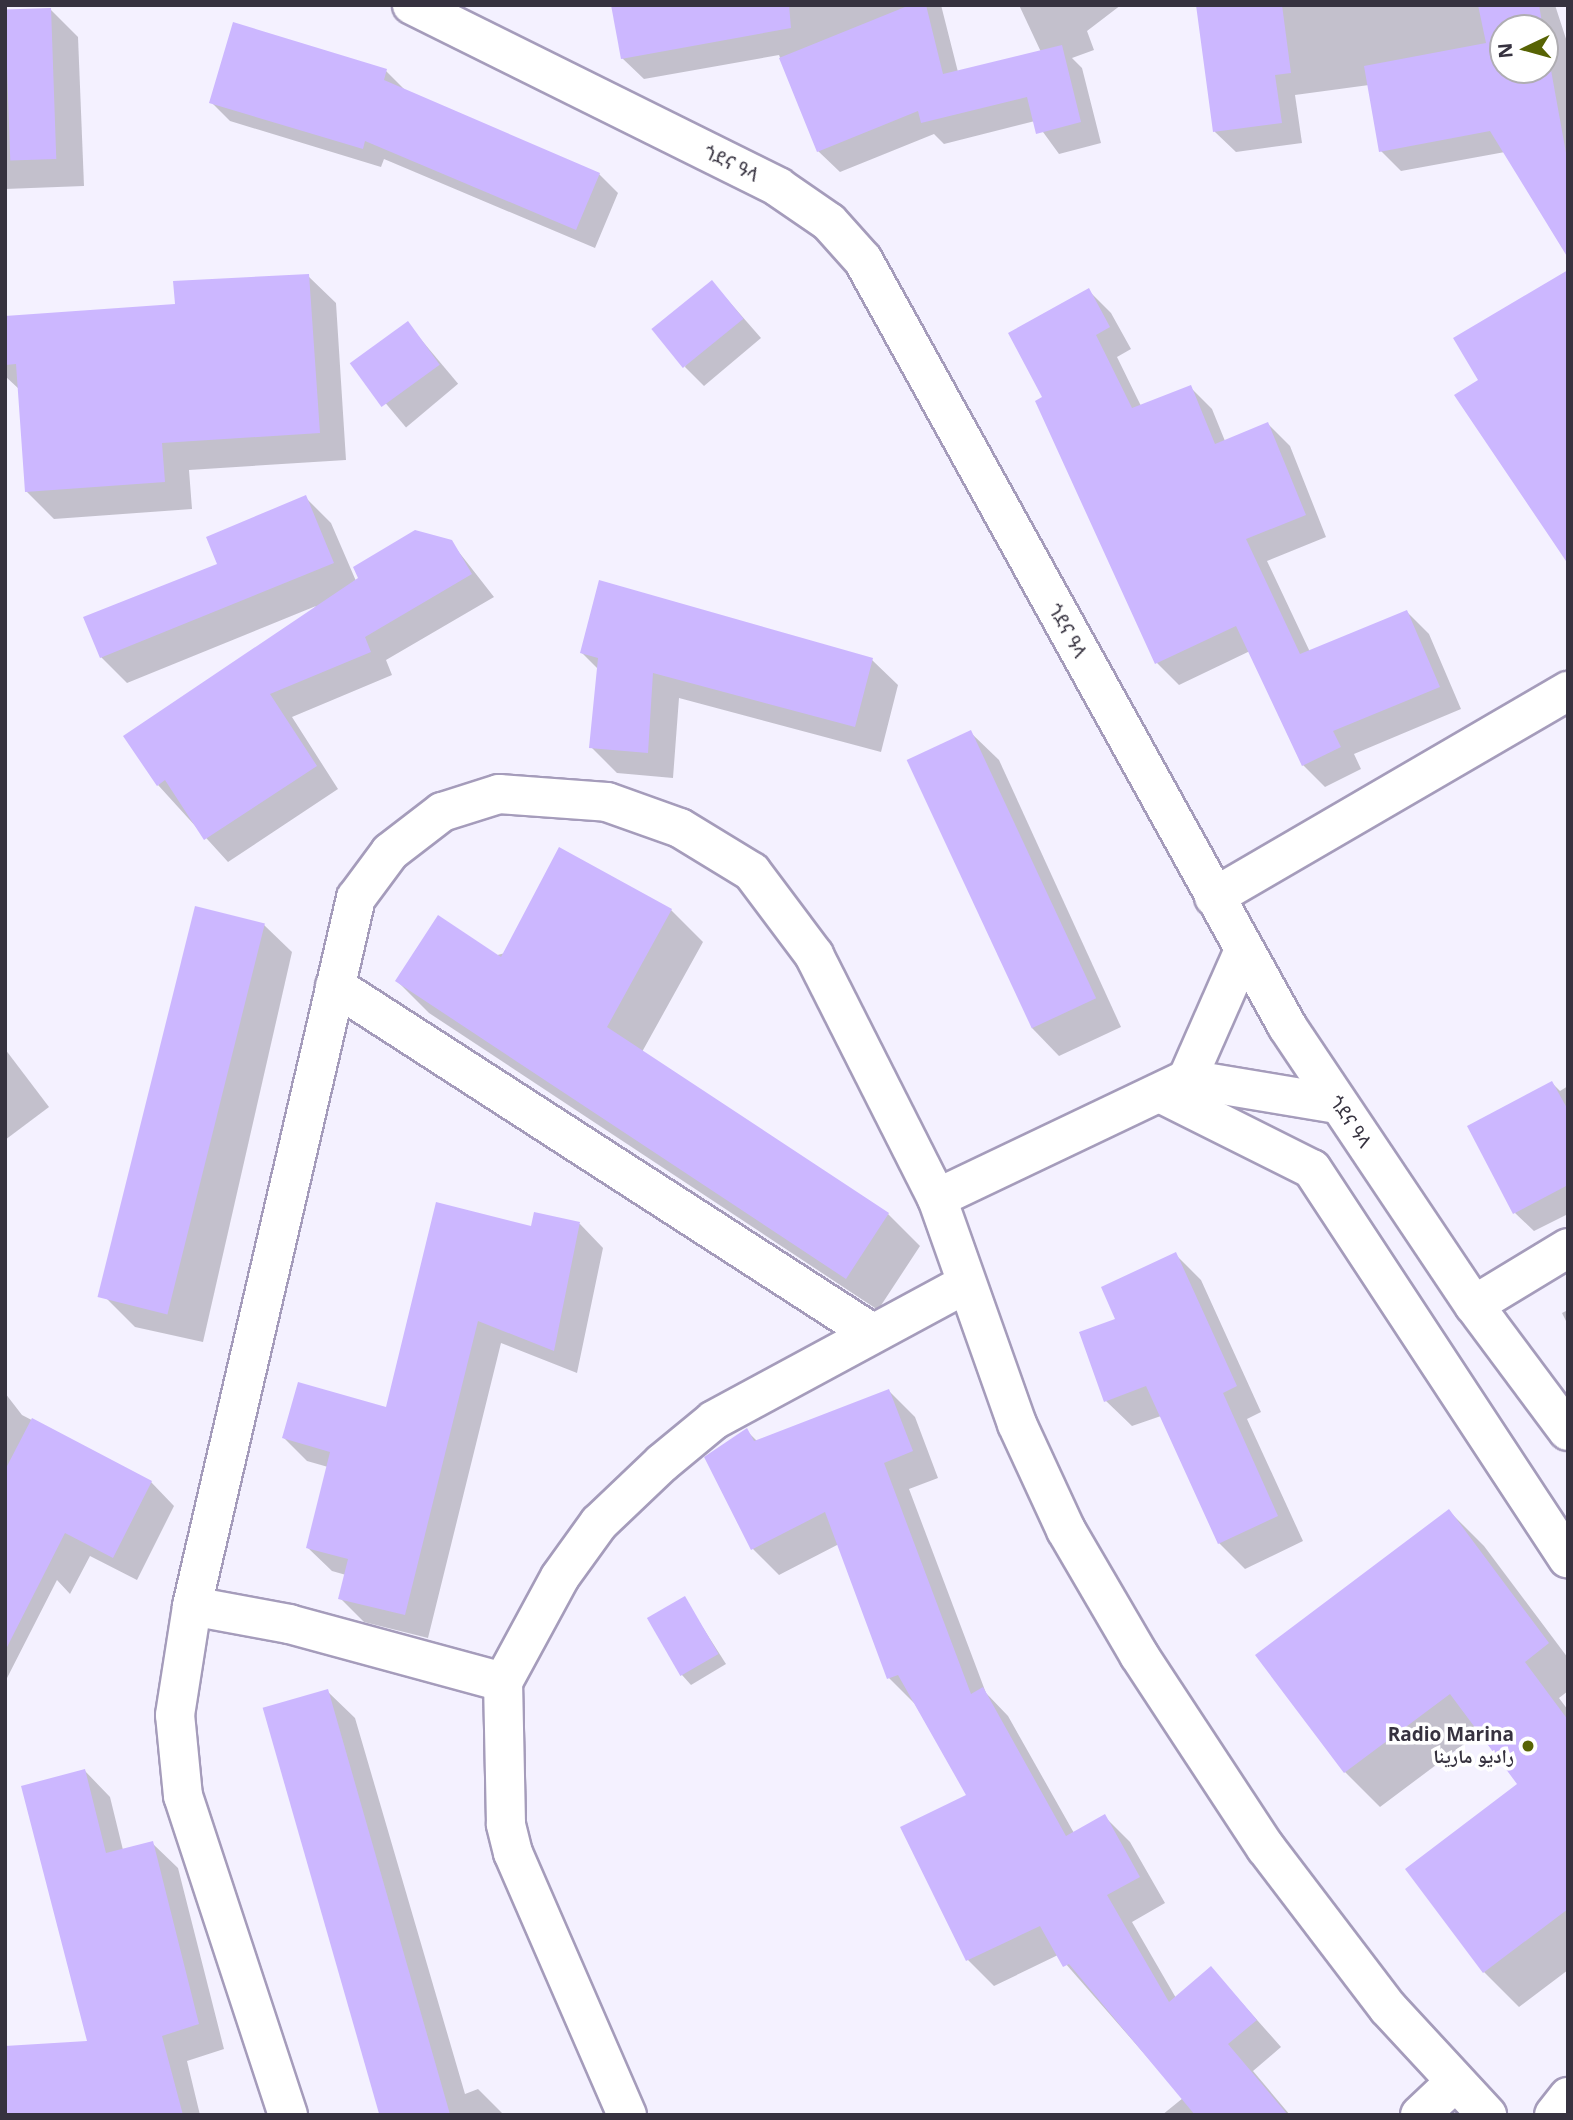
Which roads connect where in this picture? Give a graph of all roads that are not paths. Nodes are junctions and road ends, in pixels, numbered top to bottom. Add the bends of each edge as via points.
1 (411, 5) edge
2 (1568, 691) edge
3 (1214, 897) junction
4 (1244, 950) junction
5 (335, 986) junction
6 (1175, 1087) junction
7 (1337, 1104) junction
8 (937, 1198) junction
9 (1568, 1248) edge
10 (967, 1284) junction
11 (1474, 1305) junction
12 (872, 1333) junction
13 (1568, 1431) edge
14 (1568, 1558) edge
15 (192, 1606) junction
16 (503, 1682) junction
17 (1455, 2082) junction
18 (1568, 2097) edge
19 (288, 2115) edge
20 (627, 2115) edge
21 (1420, 2115) edge
22 (1487, 2115) edge
23 (1554, 2115) edge

1 - 3 street, ጎደና ዓላ via 778,187 829,222 863,260
2 - 3 street
3 - 4 street, ጎደና ዓላ
4 - 6 street
4 - 7 street, ጎደና ዓላ
5 - 8 street via 356,898 390,852 442,811 499,794 607,802 680,828 751,872 814,955
5 - 12 street
5 - 15 street
6 - 7 street
6 - 8 street
6 - 14 street via 1312,1169
7 - 11 street, ጎደና ዓላ
8 - 10 street
9 - 11 street
10 - 12 street
10 - 17 street via 1017,1423 1066,1530 1139,1655 1266,1848 1388,2008
11 - 13 street, ጎደና ዓላ
12 - 16 street via 714,1420 662,1463 599,1523 560,1577
15 - 16 street via 289,1624
15 - 19 street via 175,1715 183,1796
16 - 20 street via 506,1824 513,1853
17 - 21 street
17 - 22 street
18 - 23 street

